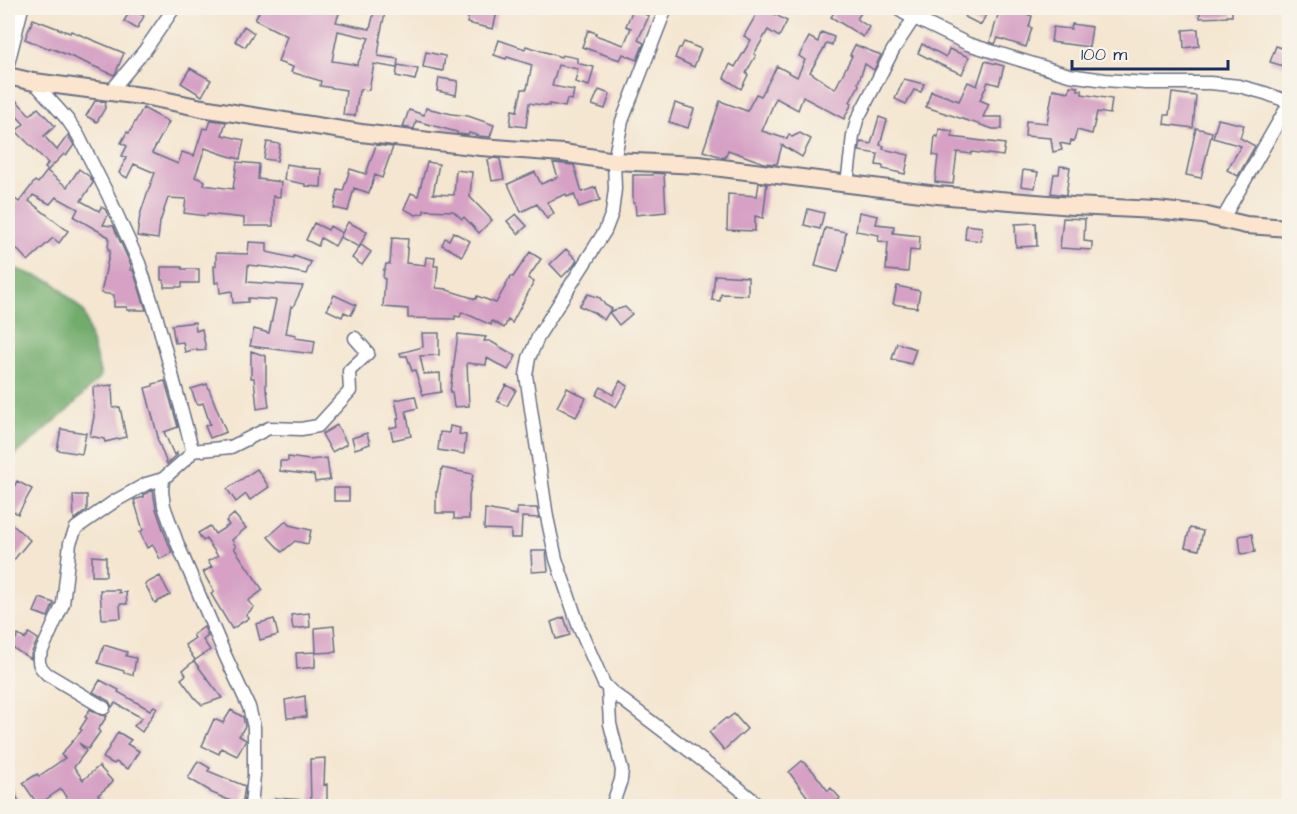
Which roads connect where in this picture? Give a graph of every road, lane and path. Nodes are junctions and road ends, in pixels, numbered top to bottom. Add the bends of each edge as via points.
1 (22, 8) edge
2 (174, 8) edge
3 (666, 8) edge
4 (896, 8) edge
5 (923, 8) edge
6 (914, 18) junction
7 (8, 64) edge
8 (8, 76) edge
9 (34, 82) junction
10 (111, 91) junction
11 (1289, 102) edge
12 (614, 161) junction
13 (847, 184) junction
14 (1222, 220) junction
15 (1290, 228) edge
16 (355, 338) dead end
17 (192, 451) junction
18 (163, 479) junction
19 (608, 688) junction
20 (104, 708) dead end
21 (251, 807) edge
22 (612, 807) edge
23 (760, 807) edge

1 - 7 street
2 - 10 street
3 - 12 street via 622,121
4 - 6 street
5 - 6 street
6 - 11 street via 968,45 1070,75 1146,83 1239,86
6 - 13 street via 857,120
8 - 9 street
9 - 10 street
9 - 17 street via 78,135 139,263
10 - 12 street via 361,133
11 - 14 street
12 - 13 street via 698,165
12 - 19 street via 612,213 605,231 539,335 526,375 556,559 579,627
13 - 14 street via 936,195 1156,210
14 - 15 street
16 - 17 street via 368,352 349,371 350,391 318,426 269,428 231,447
17 - 18 street
18 - 20 street via 115,501 76,528 70,543 63,604 39,657 47,674
18 - 21 street via 164,506 178,544 249,707 254,727
19 - 22 street via 610,724 622,770
19 - 23 street

